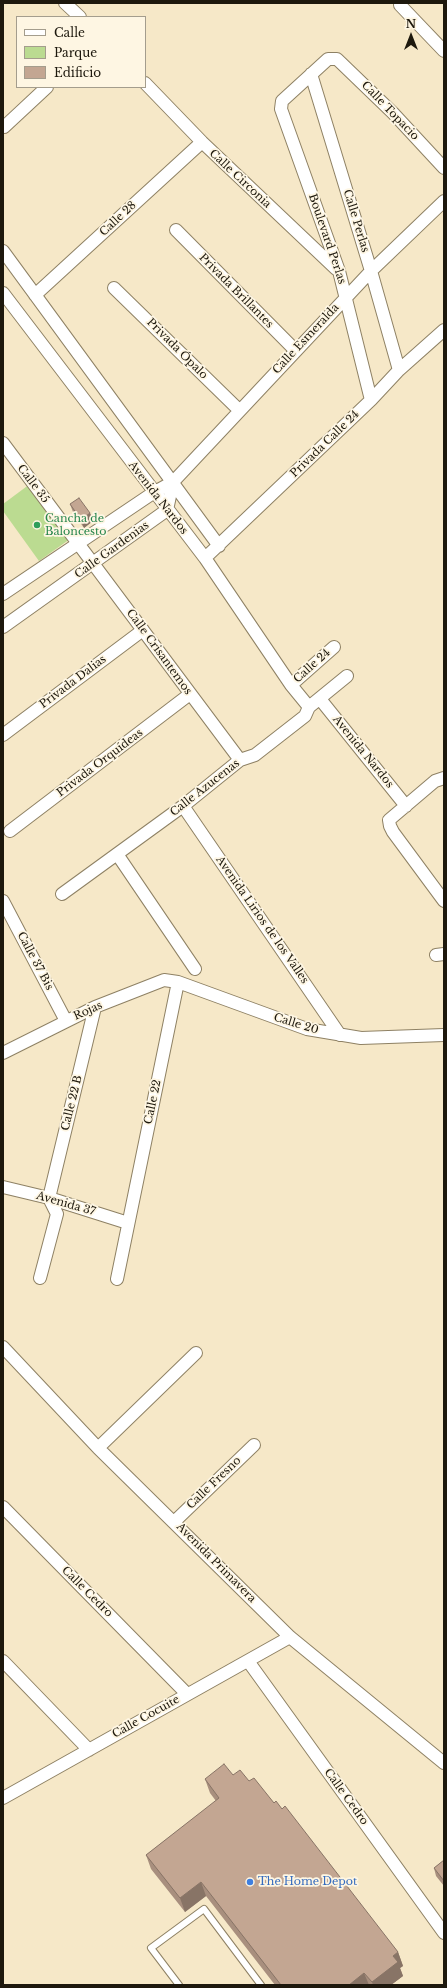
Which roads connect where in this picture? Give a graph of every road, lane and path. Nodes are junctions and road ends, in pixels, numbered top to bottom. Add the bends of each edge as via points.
1 (65, 3) edge
2 (400, 5) dead end
3 (79, 16) edge
4 (444, 51) edge
5 (311, 74) junction
6 (146, 84) edge
7 (46, 88) edge
8 (4, 127) dead end
9 (202, 142) junction
10 (444, 168) edge
11 (444, 201) edge
12 (176, 230) dead end
13 (3, 251) edge
14 (371, 270) junction
15 (339, 271) junction
16 (114, 288) dead end
17 (3, 293) edge
18 (35, 295) junction
19 (346, 297) junction
20 (444, 330) edge
21 (296, 351) junction
22 (399, 370) junction
23 (371, 400) junction
24 (239, 410) junction
25 (3, 444) edge
26 (173, 482) junction
27 (153, 493) junction
28 (167, 510) junction
29 (78, 543) junction
30 (219, 546) junction
31 (205, 558) junction
32 (94, 564) junction
33 (3, 594) edge
34 (3, 627) edge
35 (143, 630) junction
36 (334, 647) dead end
37 (347, 676) dead end
38 (291, 685) junction
39 (190, 694) junction
40 (320, 699) junction
41 (309, 707) junction
42 (3, 735) edge
43 (240, 760) junction
44 (444, 778) edge
45 (183, 806) junction
46 (406, 806) junction
47 (10, 831) dead end
48 (117, 854) junction
49 (62, 894) dead end
50 (444, 901) edge
51 (3, 902) edge
52 (195, 969) dead end
53 (178, 982) junction
54 (95, 1007) junction
55 (66, 1021) junction
56 (340, 1035) junction
57 (444, 1035) edge
58 (3, 1053) edge
59 (3, 1187) edge
60 (49, 1198) junction
61 (128, 1223) junction
62 (40, 1278) dead end
63 (117, 1279) dead end
64 (3, 1347) edge
65 (196, 1353) dead end
66 (254, 1445) dead end
67 (98, 1448) junction
68 (3, 1507) edge
69 (174, 1522) junction
70 (290, 1637) junction
71 (3, 1661) edge
72 (248, 1661) junction
73 (187, 1694) junction
74 (89, 1750) junction
75 (444, 1763) edge
76 (3, 1798) edge
77 (444, 1933) edge
78 (179, 1985) edge
79 (261, 1985) edge

1 - 3 street
2 - 4 street
5 - 10 street, Calle Topacio via 328,59 337,59
5 - 14 street, Calle Perlas
5 - 15 street, Boulevard Perlas via 282,101 281,105
6 - 9 street, Calle Circonia
7 - 8 street
9 - 15 street, Calle Circonia
9 - 18 street, Calle 28
11 - 14 street, Calle Esmeralda
12 - 21 street, Privada Brillantes
13 - 18 street, Avenida Nardos
14 - 19 street, Calle Esmeralda
14 - 22 street, Calle Perlas
15 - 19 street, Boulevard Perlas
16 - 24 street, Privada Ópalo
17 - 27 street, Avenida Nardos
18 - 26 street, Avenida Nardos
19 - 21 street, Calle Esmeralda
19 - 23 street, Boulevard Perlas
20 - 22 street, Privada Calle 24
21 - 24 street, Calle Esmeralda
22 - 23 street, Privada Calle 24
23 - 30 street, Privada Calle 24
24 - 26 street, Calle Esmeralda
25 - 29 street, Calle 35
26 - 27 street, Calle Gardenias
26 - 28 street
26 - 30 street, Avenida Nardos
27 - 28 street, Avenida Nardos
27 - 29 street, Calle Gardenias
28 - 31 street, Avenida Nardos
28 - 32 street, Calle Gardenias
29 - 32 street, Calle Crisantemos
29 - 33 street, Calle Gardenias
30 - 31 street, Privada Calle 24
31 - 38 street, Avenida Nardos
32 - 34 street, Calle Gardenias
32 - 35 street, Calle Crisantemos
35 - 39 street, Calle Crisantemos
35 - 42 street, Privada Dalias
36 - 38 street, Calle 24
37 - 40 street, Calle Azucenas
38 - 41 street, Avenida Nardos
39 - 43 street, Calle Crisantemos
39 - 47 street, Privada Orquídeas
40 - 41 street, Calle Azucenas
40 - 46 street, Avenida Nardos
41 - 43 street, Calle Azucenas via 304,716 255,755
43 - 45 street, Calle Azucenas
44 - 46 street via 435,781
45 - 48 street, Calle Azucenas
45 - 56 street, Avenida Lirios de los Valles
46 - 50 street via 389,820 390,826
48 - 49 street, Calle Azucenas
48 - 52 street
51 - 55 street, Calle 37 Bis
53 - 54 street, Rojas via 164,980
53 - 56 street, Calle 20 via 307,1029
53 - 61 street, Calle 22
54 - 55 street, Rojas
54 - 60 street, Calle 22 B
55 - 58 street, Rojas
56 - 57 street, Calle 20 via 361,1038
59 - 60 street, Avenida 37
60 - 61 street, Avenida 37
60 - 62 street via 57,1214
61 - 63 street, Calle 22
64 - 67 street, Avenida Primavera
65 - 67 street
66 - 69 street, Calle Fresno
67 - 69 street, Avenida Primavera
68 - 73 street, Calle Cedro
69 - 70 street, Avenida Primavera
70 - 72 street, Calle Cocuite
70 - 75 street, Avenida Primavera
71 - 74 street
72 - 73 street, Calle Cocuite
72 - 77 street, Calle Cedro
73 - 74 street, Calle Cocuite
74 - 76 street, Calle Cocuite
78 - 79 lane via 151,1948 204,1909

